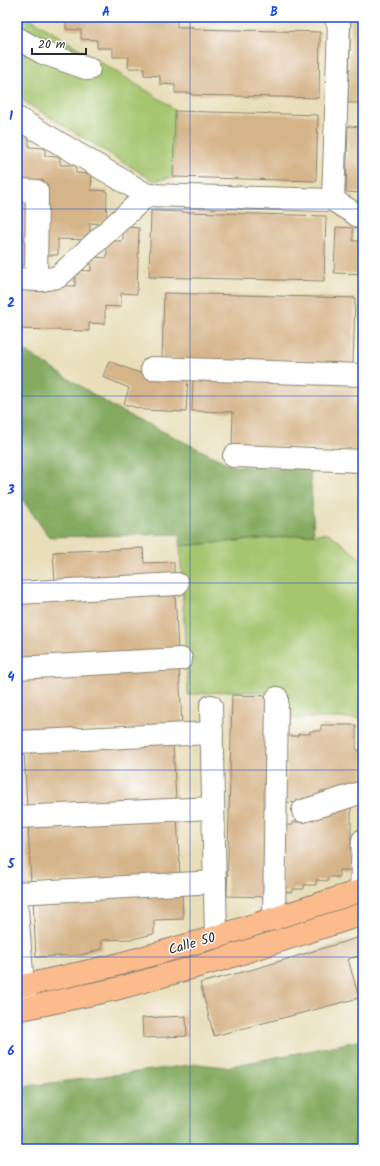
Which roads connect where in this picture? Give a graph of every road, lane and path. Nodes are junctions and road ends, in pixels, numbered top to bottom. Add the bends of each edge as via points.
1 (335, 17) edge
2 (17, 38) edge
3 (89, 69) dead end
4 (17, 118) edge
5 (17, 190) edge
6 (147, 194) junction
7 (333, 200) junction
8 (363, 219) edge
9 (26, 279) edge
10 (152, 368) dead end
11 (363, 375) edge
12 (234, 456) dead end
13 (363, 461) edge
14 (177, 584) dead end
15 (17, 592) edge
16 (181, 659) dead end
17 (17, 668) edge
18 (277, 698) dead end
19 (211, 706) dead end
20 (212, 733) junction
21 (17, 742) edge
22 (363, 792) edge
23 (213, 808) junction
24 (303, 811) dead end
25 (17, 817) edge
26 (363, 840) edge
27 (215, 882) junction
28 (362, 890) edge
29 (17, 892) edge
30 (17, 910) edge
31 (363, 914) edge
32 (274, 919) junction
33 (216, 937) junction
34 (20, 987) edge
35 (22, 1009) edge

1 - 7 street via 338,25
2 - 3 street via 43,53
4 - 6 street
5 - 9 street via 37,191
6 - 7 street
6 - 9 street via 58,277
7 - 8 street
10 - 11 street
12 - 13 street
14 - 15 street
16 - 17 street
18 - 32 street
19 - 20 street
20 - 21 street
20 - 23 street
22 - 24 street
23 - 25 street
23 - 27 street
26 - 28 street
27 - 29 street
27 - 33 street
28 - 32 main road, Calle 50
30 - 34 street
31 - 35 main road, Calle 50 via 213,962 116,989
32 - 33 main road, Calle 50
33 - 34 main road, Calle 50 via 112,966
34 - 35 street

